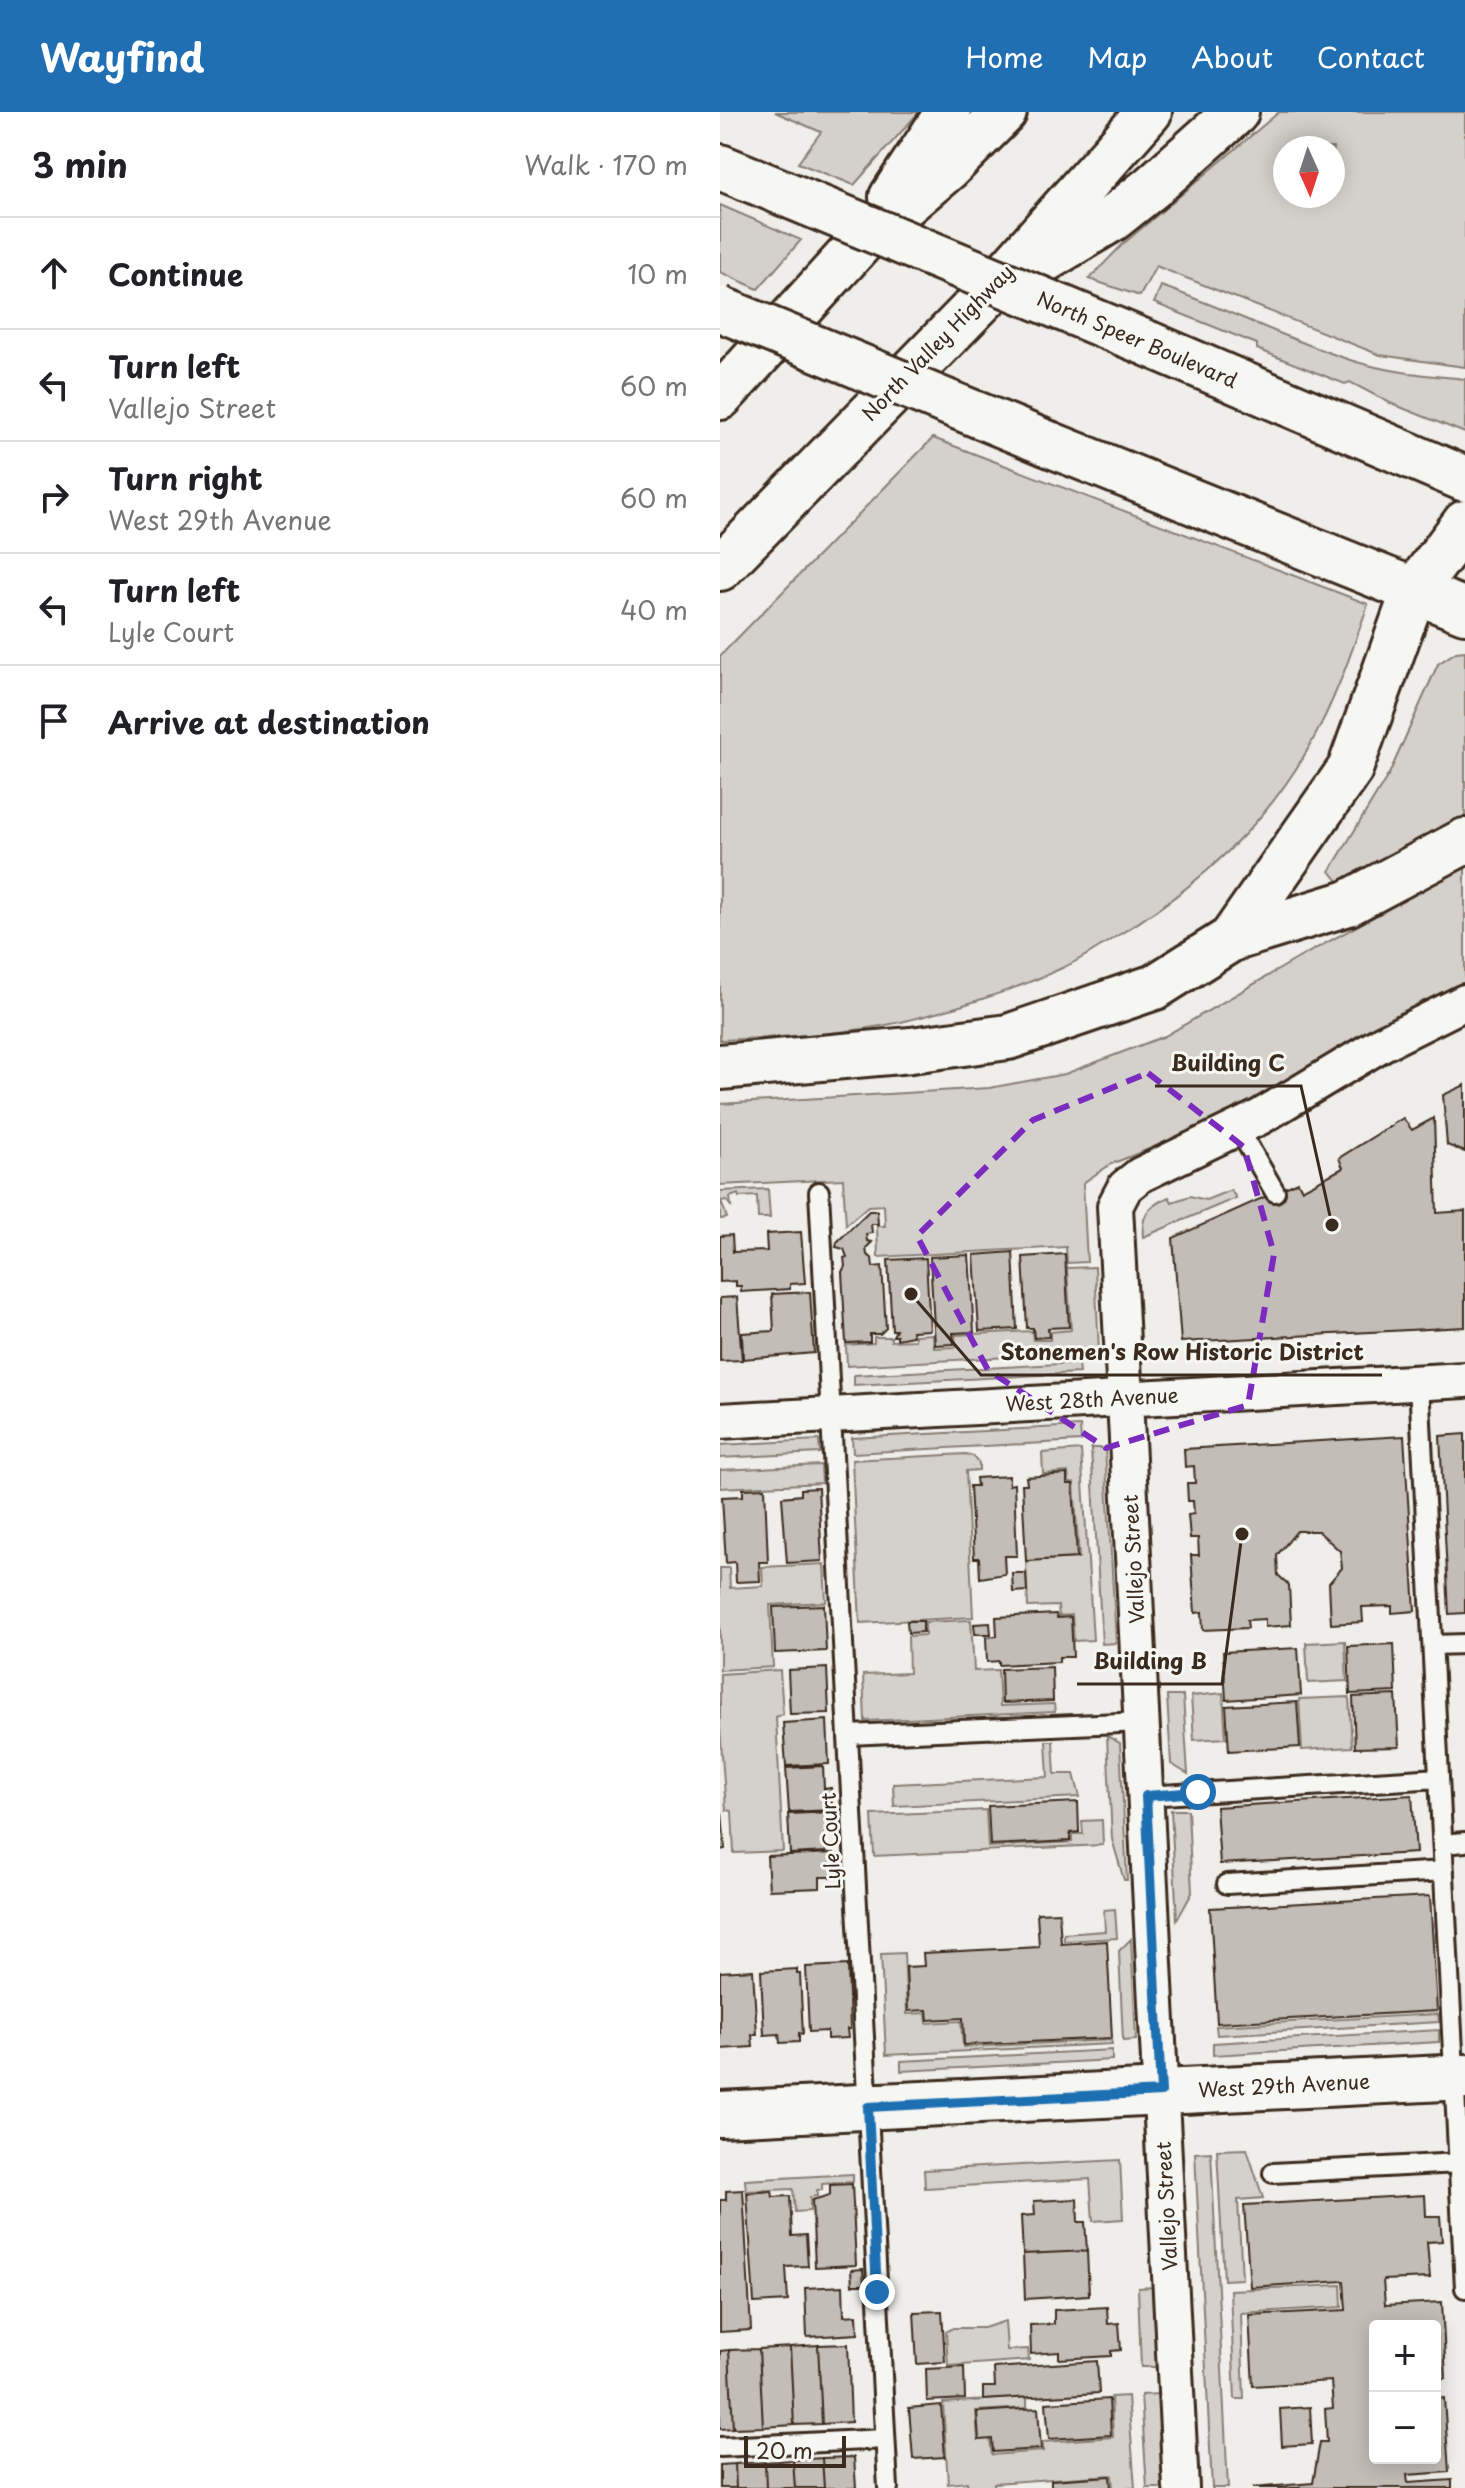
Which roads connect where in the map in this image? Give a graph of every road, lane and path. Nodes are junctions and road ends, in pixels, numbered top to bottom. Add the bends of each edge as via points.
1 (948, 112) edge
2 (1004, 112) edge
3 (1149, 112) edge
4 (1236, 112) edge
5 (738, 175) edge
6 (863, 240) junction
7 (986, 296) junction
8 (720, 309) edge
9 (720, 397) edge
10 (1465, 479) edge
11 (1465, 523) edge
12 (720, 568) edge
13 (1414, 591) junction
14 (1465, 611) edge
15 (1465, 841) edge
16 (1231, 939) junction
17 (1465, 1002) edge
18 (720, 1067) edge
19 (1238, 1128) junction
20 (819, 1192) dead end
21 (1275, 1192) dead end
22 (1465, 1380) edge
23 (1419, 1383) junction
24 (1125, 1399) junction
25 (830, 1415) junction
26 (720, 1421) edge
27 (1465, 1644) edge
28 (1433, 1645) junction
29 (1142, 1722) junction
30 (848, 1735) junction
31 (1439, 1778) junction
32 (1146, 1796) junction
33 (1465, 1842) edge
34 (1443, 1844) junction
35 (1444, 1871) junction
36 (1227, 1884) dead end
37 (1460, 2077) edge
38 (1161, 2092) junction
39 (868, 2107) junction
40 (720, 2114) edge
41 (1459, 2163) junction
42 (1273, 2173) dead end
43 (1465, 2288) edge
44 (885, 2439) junction
45 (720, 2447) edge
46 (888, 2488) edge
47 (1181, 2488) edge

1 - 6 main road
2 - 6 main road
3 - 7 main road, North Valley Highway
4 - 7 main road via 1112,219
5 - 10 main road, North Speer Boulevard, bridge
6 - 9 main road
7 - 12 main road, North Valley Highway
8 - 13 main road, bridge
11 - 13 main road
13 - 14 main road
13 - 16 main road via 1350,769
15 - 16 main road via 1348,903
16 - 18 main road via 1155,987 1008,1037
17 - 19 street
19 - 21 lane
19 - 24 street, Vallejo Street via 1140,1175 1125,1187 1115,1206
20 - 25 lane, Lyle Court
22 - 23 street, West 28th Avenue
23 - 24 street, West 28th Avenue
23 - 28 lane
24 - 25 street, West 28th Avenue
24 - 29 street, Vallejo Street
25 - 26 street, West 28th Avenue
25 - 30 lane, Lyle Court
27 - 28 lane
28 - 31 lane
29 - 30 lane
29 - 32 street, Vallejo Street
30 - 39 lane, Lyle Court
31 - 32 lane
31 - 34 lane
32 - 38 street, Vallejo Street
33 - 34 lane
34 - 35 lane
35 - 36 lane
35 - 37 lane
37 - 38 main road, West 29th Avenue
37 - 41 lane
38 - 39 main road, West 29th Avenue
38 - 47 street, Vallejo Street
39 - 40 main road, West 29th Avenue
39 - 44 lane, Lyle Court
41 - 42 lane
41 - 43 lane
44 - 45 lane
44 - 46 lane, Lyle Court

